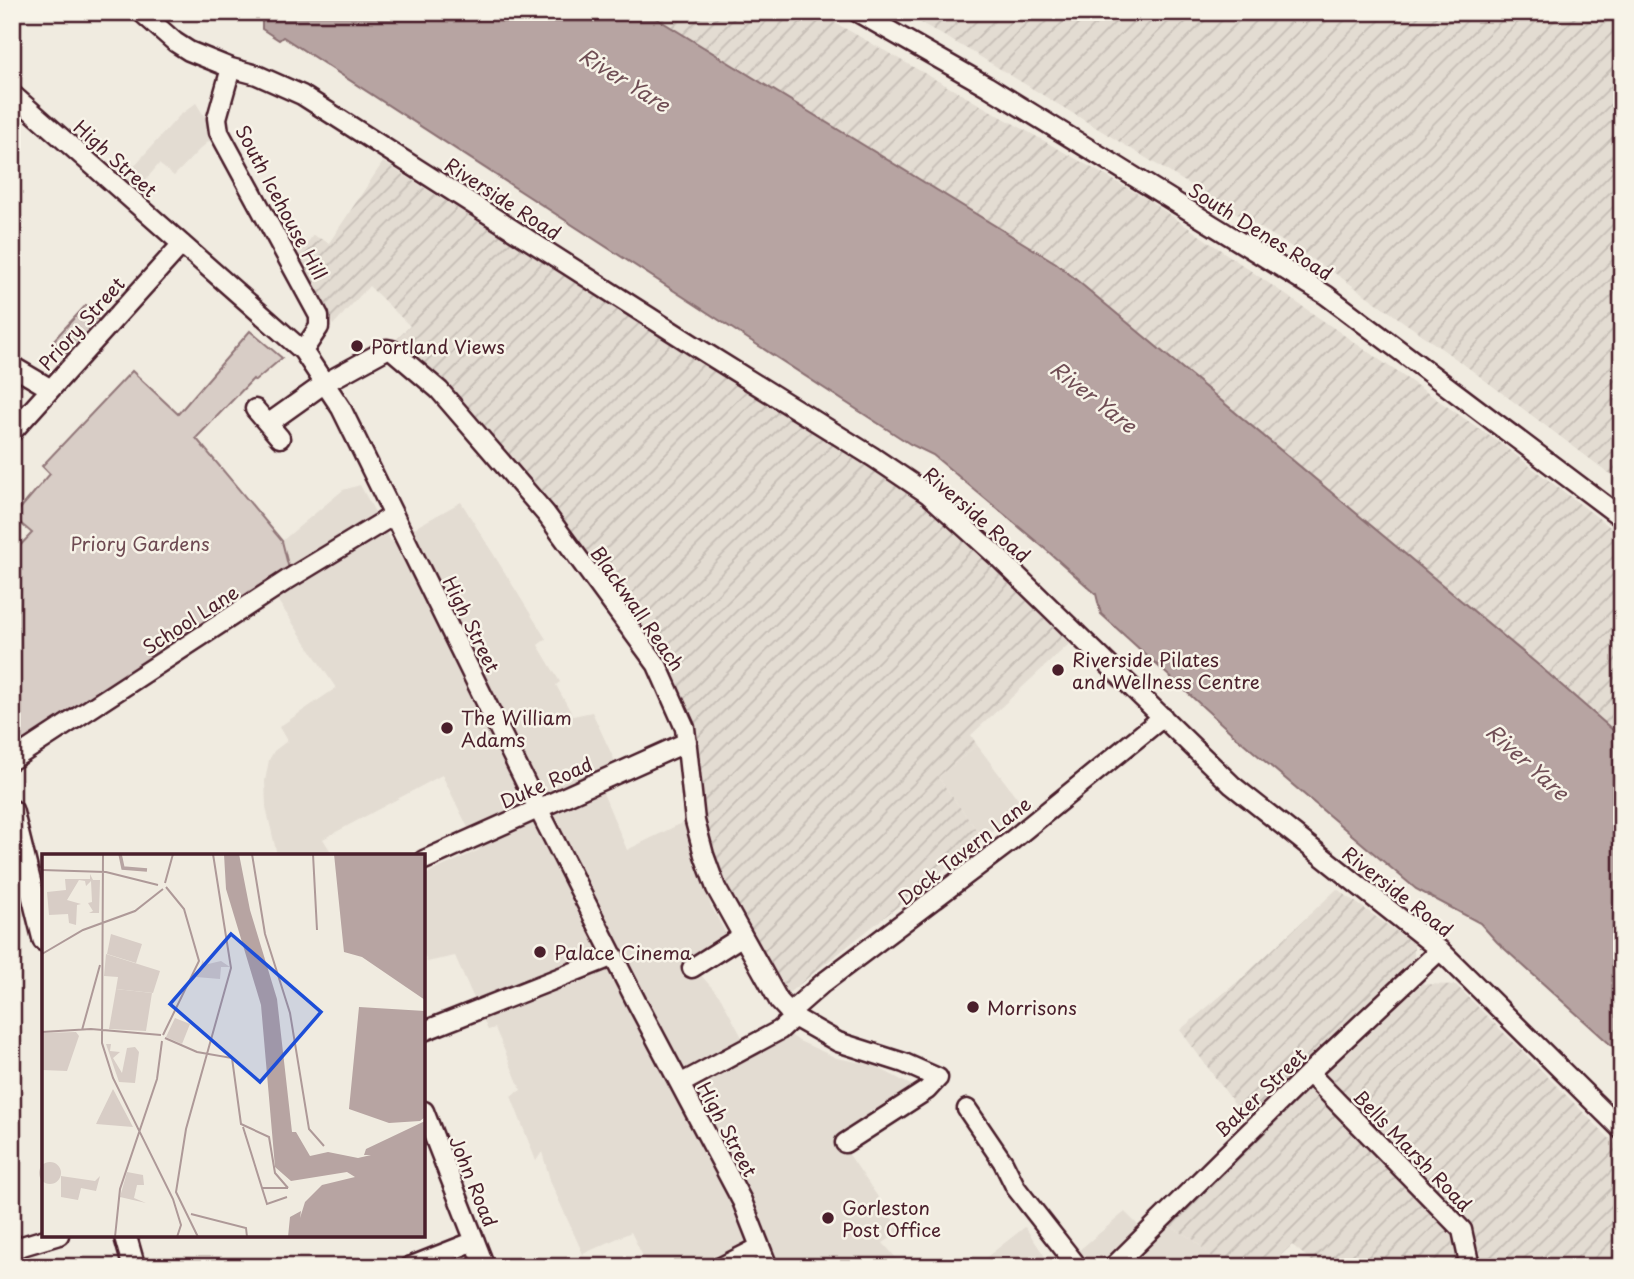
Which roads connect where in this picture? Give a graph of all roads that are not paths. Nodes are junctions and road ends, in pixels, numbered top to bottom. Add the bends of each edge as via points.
1 (141, 12) edge
2 (857, 12) edge
3 (231, 68) junction
4 (12, 94) edge
5 (182, 244) junction
6 (303, 351) junction
7 (12, 366) edge
8 (325, 383) junction
9 (51, 388) junction
10 (255, 409) dead end
11 (12, 432) edge
12 (394, 515) junction
13 (1622, 518) edge
14 (1163, 717) junction
15 (687, 742) junction
16 (12, 760) edge
17 (538, 808) junction
18 (12, 811) edge
19 (425, 859) edge
20 (42, 932) edge
21 (741, 937) junction
22 (1440, 950) junction
23 (614, 956) junction
24 (692, 968) dead end
25 (792, 1015) junction
26 (425, 1031) edge
27 (1308, 1073) junction
28 (680, 1084) junction
29 (967, 1109) dead end
30 (425, 1114) edge
31 (1622, 1130) edge
32 (845, 1143) dead end
33 (53, 1237) edge
34 (126, 1237) edge
35 (475, 1241) junction
36 (760, 1247) junction
37 (12, 1250) edge
38 (134, 1267) edge
39 (409, 1267) edge
40 (485, 1267) edge
41 (721, 1267) edge
42 (768, 1267) edge
43 (1078, 1267) edge
44 (1113, 1267) edge
45 (1470, 1267) edge

1 - 3 street, Riverside Road via 175,43
2 - 13 street, South Denes Road via 988,86 1326,295
3 - 6 street, South Icehouse Hill via 217,118 219,132 319,316 319,327
3 - 14 street, Riverside Road via 302,95 928,494
4 - 5 street, High Street
5 - 6 street, High Street
5 - 9 street, Priory Street
6 - 8 street, High Street
7 - 9 street
8 - 10 street via 274,430
8 - 12 street, High Street
8 - 15 street, Blackwall Reach via 387,349 439,390 546,514 657,665 679,711
9 - 11 street, Priory Street
12 - 16 street, School Lane
12 - 17 street, High Street
14 - 22 street, Riverside Road via 1242,793
14 - 25 street, Dock Tavern Lane via 1011,841 823,983
15 - 17 street, Duke Road
15 - 21 street, Blackwall Reach via 695,821 704,855
17 - 19 street, Duke Road
17 - 23 street, High Street
18 - 20 main road
21 - 24 street
21 - 25 street, Blackwall Reach
22 - 27 street, Baker Street
22 - 31 street, Riverside Road
23 - 26 street
23 - 28 street, High Street
25 - 28 street, Dock Tavern Lane via 780,1030
25 - 32 street, Blackwall Reach via 838,1042 938,1078 927,1090
27 - 44 street, Baker Street
27 - 45 street, Bells Marsh Road via 1462,1230
28 - 36 street, High Street via 742,1201
29 - 43 street via 1016,1188
30 - 35 street, John Road
33 - 37 street
34 - 38 main road
35 - 39 street
35 - 40 street, John Road
36 - 41 street
36 - 42 street, High Street

